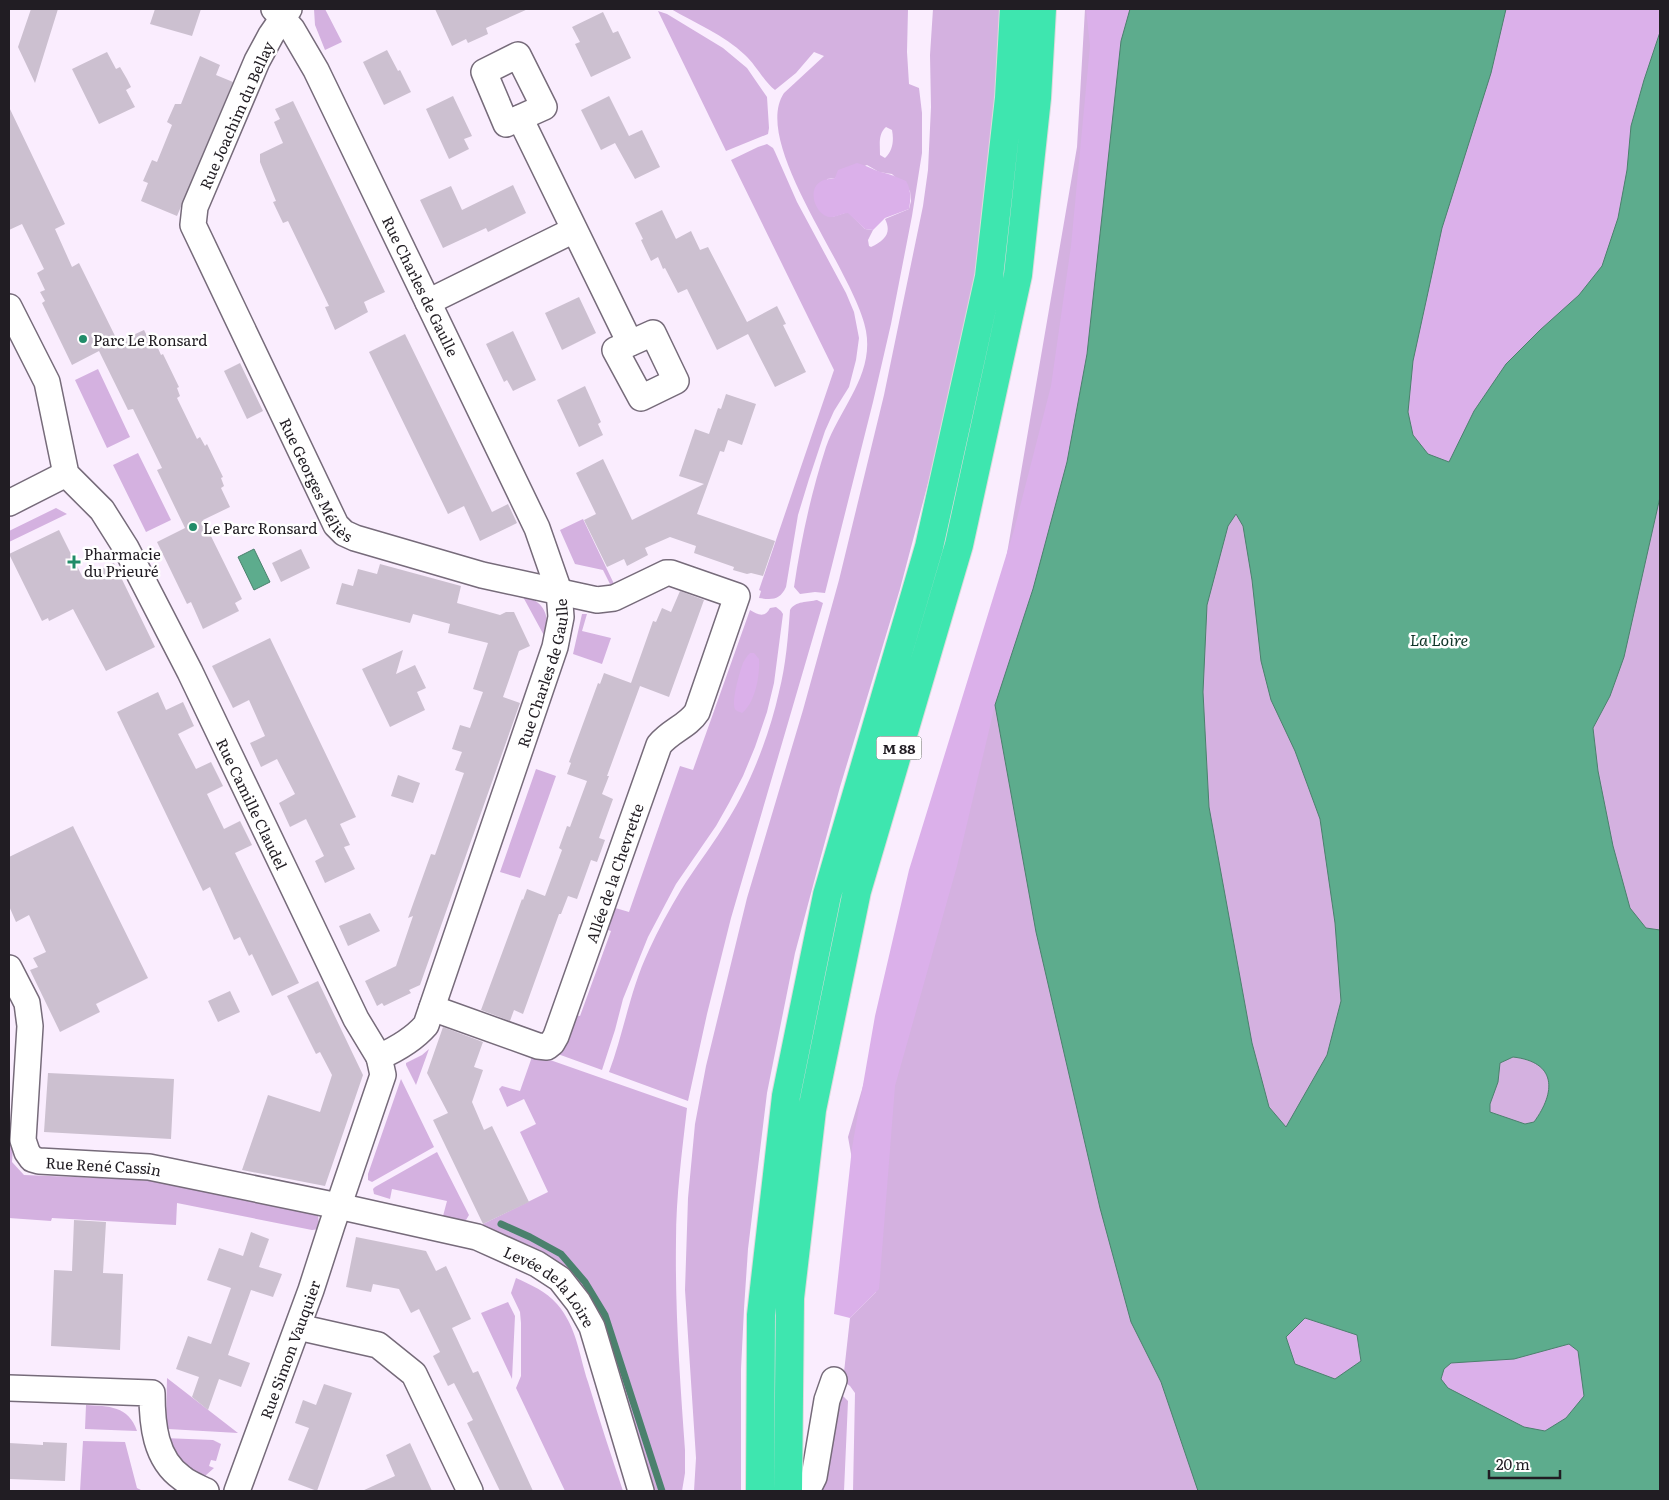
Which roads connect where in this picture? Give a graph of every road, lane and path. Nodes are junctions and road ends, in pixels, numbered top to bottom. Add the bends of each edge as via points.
1 (1014, 9) edge
2 (1042, 9) edge
3 (282, 12) edge
4 (520, 118) dead end
5 (193, 225) joint
6 (574, 230) junction
7 (428, 302) junction
8 (9, 307) edge
9 (630, 343) dead end
10 (66, 474) junction
11 (9, 503) edge
12 (559, 591) junction
13 (737, 596) joint
14 (9, 968) edge
15 (432, 1008) junction
16 (379, 1056) junction
17 (338, 1206) junction
18 (298, 1327) junction
19 (834, 1380) dead end
20 (9, 1388) edge
21 (206, 1491) edge
22 (237, 1491) edge
23 (470, 1491) edge
24 (641, 1491) edge
25 (760, 1491) edge
26 (788, 1491) edge
27 (807, 1491) edge

1 - 25 highway, M 88 via 1009,98 989,277 929,547 827,895 786,1096 761,1315
2 - 26 highway, M 88 via 1037,98 1018,276 959,545 857,891 812,1110 790,1298
3 - 5 street, Rue Joachim du Bellay via 257,61 195,207
3 - 7 street, Rue Charles de Gaulle via 316,70
4 - 6 street
5 - 12 street, Rue Georges Méliès via 336,525 355,538 482,575
6 - 7 street
6 - 9 street
7 - 12 street, Rue Charles de Gaulle via 537,528
8 - 10 street via 47,382
10 - 11 street
10 - 16 street, Rue Camille Claudel via 102,510 126,548 190,672 356,1019
12 - 13 street, Rue Georges Méliès via 597,600 614,598 671,573
12 - 15 street, Rue Charles de Gaulle via 561,617 555,647
13 - 15 street, Allée de la Chevrette via 697,712 692,720 659,745 552,1042 547,1047 538,1046
14 - 17 street, Rue René Cassin via 27,1003 30,1026 23,1140 32,1159 148,1167
15 - 16 street, Rue Charles de Gaulle via 426,1025 417,1036
16 - 17 street via 383,1075
17 - 18 street, Rue Simon Vauquier
17 - 24 street, Levée de la Loire via 477,1237 522,1255 560,1279 592,1327
18 - 22 street, Rue Simon Vauquier
18 - 23 street via 378,1345 414,1374
19 - 27 street via 827,1400 814,1477
20 - 21 street via 152,1393 153,1431 166,1461 182,1479

